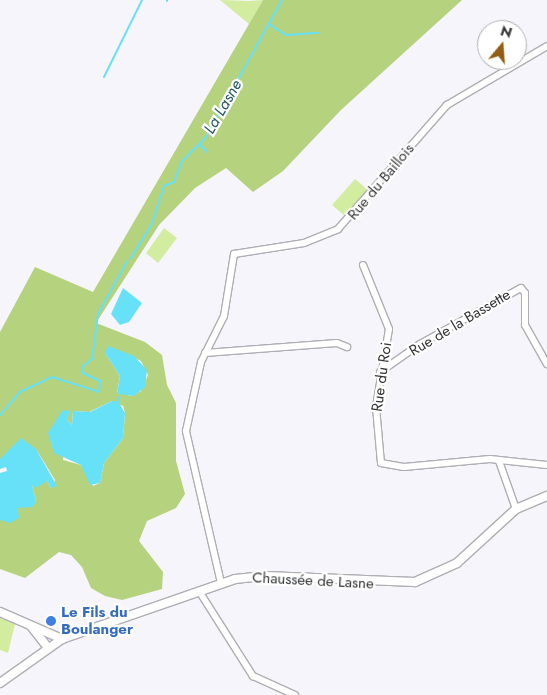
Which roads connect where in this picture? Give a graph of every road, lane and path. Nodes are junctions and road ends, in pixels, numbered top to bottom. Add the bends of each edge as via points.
1 (547, 46) edge
2 (363, 265) dead end
3 (347, 347) dead end
4 (205, 353) junction
5 (547, 364) edge
6 (380, 372) junction
7 (499, 461) junction
8 (547, 465) edge
9 (547, 496) edge
10 (516, 509) junction
11 (221, 583) junction
12 (199, 590) junction
13 (0, 612) edge
14 (29, 624) junction
15 (62, 639) junction
16 (48, 648) junction
17 (0, 683) edge
18 (295, 695) edge

1 - 4 street, Rue du Baillois via 448,105 338,229 304,243 236,251 224,316
2 - 6 street, Rue du Roi via 388,324
3 - 4 street via 338,343
4 - 11 street, Rue du Baillois via 186,431
5 - 6 street, Rue de la Bassette via 527,329 525,294 521,288 420,344
6 - 7 street, Rue du Roi via 376,425 384,466
7 - 8 street, Rue du Roi
7 - 10 street
9 - 10 street, Chaussée de Lasne
10 - 11 street, Chaussée de Lasne via 457,563 415,582 266,576
11 - 12 street, Chaussée de Lasne
12 - 15 street, Chaussée de Lasne
12 - 18 street via 253,676
13 - 14 street
14 - 15 street
14 - 16 street
15 - 16 street, Chaussée de Lasne
16 - 17 street, Chaussée de Lasne

